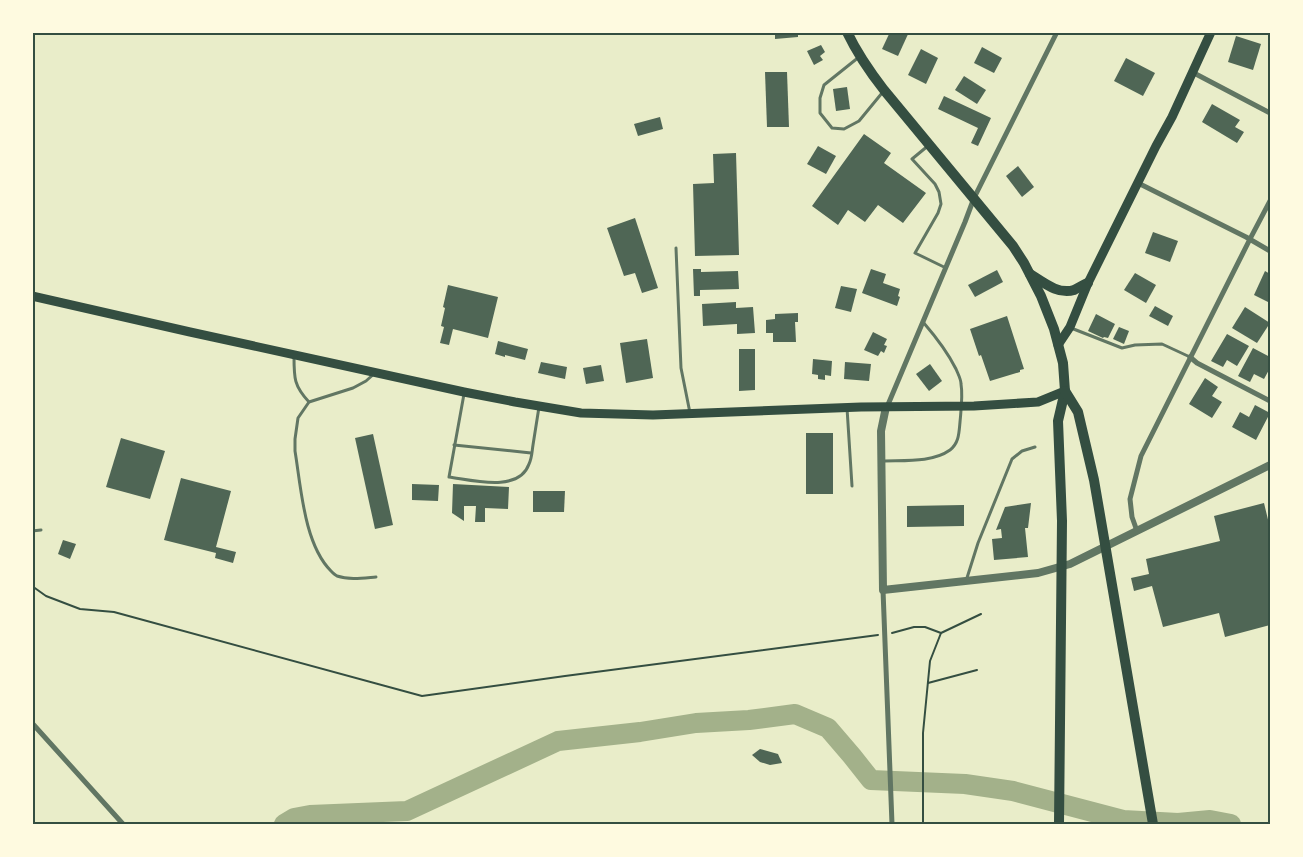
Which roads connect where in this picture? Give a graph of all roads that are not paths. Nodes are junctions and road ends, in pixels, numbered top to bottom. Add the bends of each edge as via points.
1 (847, 32) edge
2 (1057, 32) edge
3 (1211, 32) edge
4 (860, 57) junction
5 (1192, 72) junction
6 (884, 90) junction
7 (1270, 113) edge
8 (929, 145) junction
9 (1138, 183) junction
10 (974, 198) junction
11 (1270, 200) edge
12 (1250, 239) junction
13 (676, 248) dead end
14 (1270, 251) edge
15 (946, 268) junction
16 (1030, 274) junction
17 (1088, 282) junction
18 (32, 296) edge
19 (923, 322) junction
20 (1070, 328) junction
21 (1058, 345) junction
22 (294, 355) junction
23 (1190, 357) junction
24 (376, 372) junction
25 (1065, 391) junction
26 (464, 392) junction
27 (1270, 401) edge
28 (309, 402) junction
29 (540, 406) junction
30 (961, 406) junction
31 (847, 407) junction
32 (886, 407) junction
33 (690, 414) junction
34 (454, 445) junction
35 (1035, 447) dead end
36 (532, 453) junction
37 (881, 461) junction
38 (1270, 465) edge
39 (852, 486) dead end
40 (41, 530) dead end
41 (32, 531) edge
42 (1138, 531) junction
43 (376, 578) dead end
44 (966, 582) junction
45 (883, 590) junction
46 (32, 723) edge
47 (892, 821) edge
48 (123, 824) edge
49 (1059, 824) edge
50 (1153, 824) edge

1 - 4 main road
2 - 10 street
3 - 5 main road
4 - 6 main road
4 - 6 lane via 824,85 820,113 832,128 844,129 859,121
5 - 7 street
5 - 9 main road
6 - 8 main road
8 - 10 main road
8 - 15 lane via 912,159 935,184 941,204 915,253
9 - 12 street
9 - 17 main road
10 - 15 street
10 - 16 main road via 1013,246
11 - 12 street
12 - 14 street
12 - 23 street
13 - 33 lane via 680,368
15 - 19 street
16 - 17 main road via 1059,290 1074,290
16 - 21 main road
17 - 20 main road
18 - 22 main road
19 - 30 lane via 950,356 958,373 962,382
19 - 32 street
20 - 21 main road
20 - 23 lane via 1122,348 1162,344
21 - 25 main road
22 - 24 main road
22 - 28 lane via 296,382
23 - 27 street
23 - 42 street via 1141,456 1130,499
24 - 26 main road
24 - 28 lane via 353,388
25 - 30 main road via 1038,402
25 - 49 main road via 1058,421 1062,521
25 - 50 main road via 1078,412 1094,480
26 - 29 main road
26 - 34 lane
28 - 43 lane via 298,418 295,451 314,547 336,575 352,579
29 - 33 main road via 581,413
29 - 36 lane
30 - 32 main road
30 - 37 lane via 958,439 950,450 928,459
31 - 32 main road
31 - 33 main road
31 - 39 lane
32 - 37 street via 881,431
34 - 36 lane
34 - 36 lane via 449,477 489,483 506,482 524,474
35 - 44 lane via 1012,459
37 - 45 street
38 - 42 street
40 - 41 lane
42 - 44 street via 1070,564 1038,573
44 - 45 street
45 - 47 street
46 - 48 street

